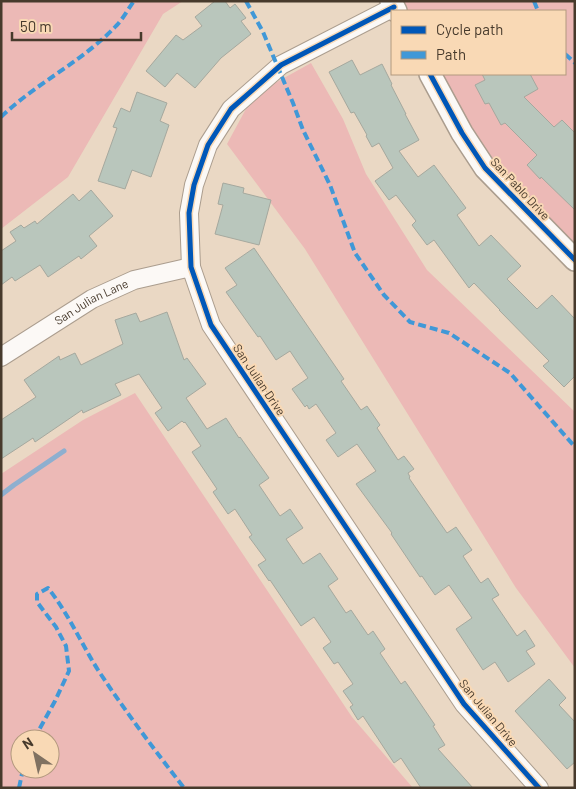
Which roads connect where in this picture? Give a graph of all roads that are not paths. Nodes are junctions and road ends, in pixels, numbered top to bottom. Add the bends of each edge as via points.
1 (394, 6) edge
2 (431, 75) edge
3 (575, 260) edge
4 (191, 267) junction
5 (1, 357) edge
6 (539, 788) edge

1 - 4 street, San Julian Drive via 280,65 231,109 208,145 194,185 189,213
2 - 3 street, San Pablo Drive via 485,168
4 - 5 street, San Julian Lane via 134,280 92,299
4 - 6 street, San Julian Drive via 211,325 464,704

